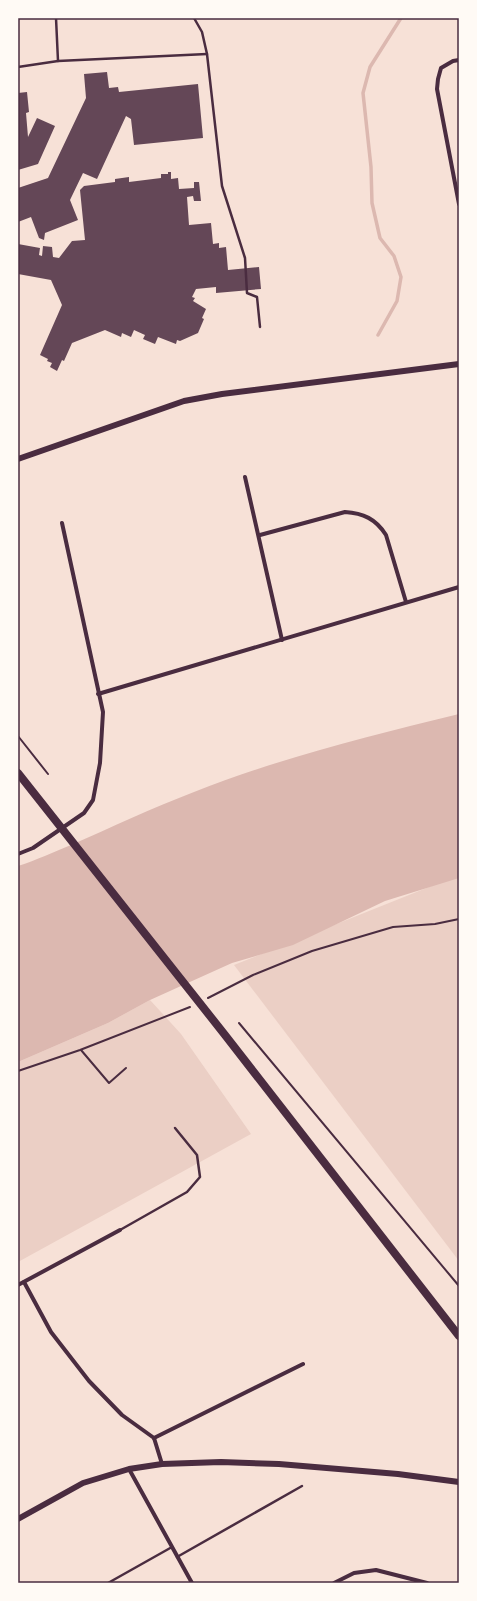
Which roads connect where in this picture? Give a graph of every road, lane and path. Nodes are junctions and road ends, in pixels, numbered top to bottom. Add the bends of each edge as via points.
1 (56, 18) edge
2 (194, 18) edge
3 (207, 54) junction
4 (459, 60) edge
5 (58, 61) junction
6 (18, 67) edge
7 (459, 204) edge
8 (260, 327) dead end
9 (459, 364) edge
10 (18, 459) edge
11 (246, 477) dead end
12 (62, 523) dead end
13 (260, 535) junction
14 (459, 587) edge
15 (406, 602) junction
16 (282, 640) junction
17 (98, 694) junction
18 (18, 736) edge
19 (18, 773) edge
20 (48, 774) dead end
21 (18, 854) edge
22 (459, 919) edge
23 (205, 1000) dead end
24 (191, 1006) dead end
25 (239, 1023) dead end
26 (80, 1050) junction
27 (126, 1068) dead end
28 (18, 1071) edge
29 (175, 1128) dead end
30 (120, 1230) joint
31 (24, 1282) junction
32 (18, 1285) edge
33 (459, 1286) edge
34 (459, 1336) edge
35 (303, 1364) dead end
36 (154, 1438) junction
37 (162, 1464) junction
38 (129, 1469) junction
39 (459, 1482) edge
40 (302, 1486) dead end
41 (18, 1519) edge
42 (172, 1547) junction
43 (177, 1557) junction
44 (108, 1583) edge
45 (192, 1583) edge
46 (334, 1583) edge
47 (427, 1583) edge

1 - 5 lane
2 - 3 lane via 202,32
3 - 5 lane
3 - 8 lane via 222,186 245,258 248,293 258,297
4 - 7 street via 442,68 437,89
5 - 6 lane
9 - 10 street via 184,401
11 - 13 street
12 - 17 street
13 - 15 street via 345,512 359,512 380,526 386,535
13 - 16 street
14 - 15 street
15 - 16 street
16 - 17 street
17 - 21 street via 103,712 103,735 98,783 93,800 84,813 33,848
18 - 20 path
19 - 34 main road
22 - 23 path via 435,924 393,927 312,951 254,975
24 - 26 path
25 - 33 path
26 - 27 path via 109,1083
26 - 28 path
29 - 30 lane via 197,1155 200,1177 187,1192
30 - 31 street
31 - 32 street
31 - 36 street via 51,1332 89,1382 122,1415
35 - 36 street
36 - 37 street
37 - 38 street
37 - 39 street via 279,1464
38 - 41 street via 83,1483
38 - 42 street
40 - 43 lane
42 - 43 street
42 - 44 lane
43 - 45 street
46 - 47 street via 354,1573 376,1570

